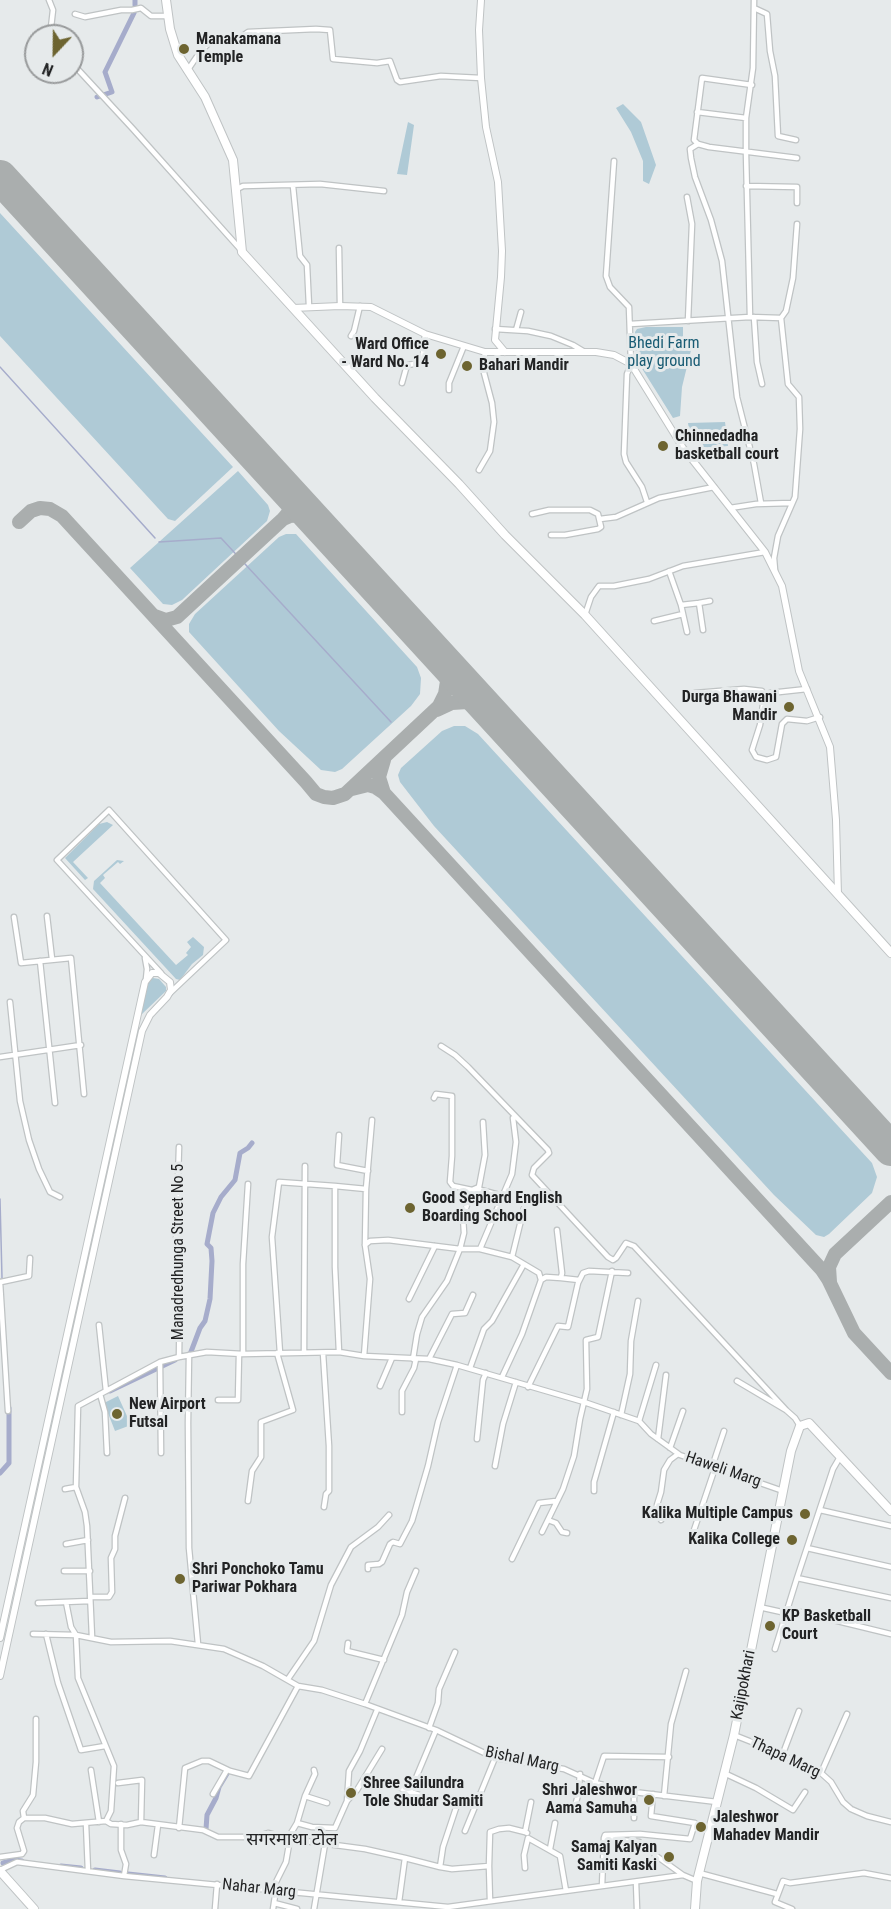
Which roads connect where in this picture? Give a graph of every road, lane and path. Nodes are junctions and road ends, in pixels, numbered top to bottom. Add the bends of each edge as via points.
1 (49, 0) edge
2 (166, 0) edge
3 (481, 0) edge
4 (754, 0) edge
5 (754, 8) junction
6 (75, 14) dead end
7 (168, 16) junction
8 (51, 24) edge
9 (187, 71) junction
10 (84, 75) edge
11 (481, 78) junction
12 (752, 85) junction
13 (697, 112) junction
14 (746, 118) junction
15 (796, 140) dead end
16 (698, 144) junction
17 (746, 153) junction
18 (797, 158) dead end
19 (614, 161) dead end
20 (293, 186) junction
21 (746, 186) junction
22 (237, 189) junction
23 (384, 191) dead end
24 (687, 197) dead end
25 (797, 203) dead end
26 (797, 224) dead end
27 (339, 248) dead end
28 (242, 252) junction
29 (309, 306) junction
30 (340, 306) junction
31 (360, 306) junction
32 (293, 308) junction
33 (520, 312) dead end
34 (752, 317) junction
35 (728, 318) junction
36 (782, 318) junction
37 (688, 321) junction
38 (630, 324) junction
39 (495, 329) junction
40 (516, 330) junction
41 (425, 334) junction
42 (351, 336) dead end
43 (464, 346) junction
44 (583, 351) junction
45 (485, 352) junction
46 (505, 353) junction
47 (631, 364) junction
48 (402, 383) dead end
49 (762, 384) dead end
50 (449, 390) dead end
51 (479, 470) dead end
52 (714, 487) junction
53 (647, 502) junction
54 (761, 503) junction
55 (792, 503) junction
56 (730, 508) junction
57 (532, 514) dead end
58 (600, 519) junction
59 (551, 535) dead end
60 (765, 552) junction
61 (775, 570) junction
62 (669, 571) junction
63 (710, 602) dead end
64 (699, 603) junction
65 (681, 605) junction
66 (683, 614) junction
67 (585, 615) junction
68 (654, 621) dead end
69 (703, 630) dead end
70 (687, 632) dead end
71 (808, 689) junction
72 (764, 697) junction
73 (689, 699) dead end
74 (820, 717) junction
75 (838, 896) junction
76 (46, 916) dead end
77 (14, 917) dead end
78 (141, 951) junction
79 (891, 953) edge
80 (52, 959) junction
81 (40, 962) junction
82 (166, 978) junction
83 (145, 982) junction
84 (175, 988) junction
85 (167, 997) junction
86 (10, 1002) dead end
87 (81, 1045) junction
88 (441, 1046) dead end
89 (49, 1049) junction
90 (16, 1054) junction
91 (0, 1057) edge
92 (84, 1094) dead end
93 (434, 1098) dead end
94 (55, 1103) dead end
95 (513, 1118) dead end
96 (372, 1120) dead end
97 (483, 1122) dead end
98 (339, 1135) dead end
99 (179, 1147) dead end
100 (305, 1166) dead end
101 (368, 1171) junction
102 (248, 1184) dead end
103 (304, 1184) junction
104 (335, 1186) junction
105 (366, 1189) junction
106 (472, 1190) junction
107 (503, 1196) junction
108 (60, 1197) dead end
109 (524, 1208) dead end
110 (557, 1230) dead end
111 (365, 1245) junction
112 (435, 1246) junction
113 (480, 1249) junction
114 (460, 1250) junction
115 (512, 1257) junction
116 (30, 1258) dead end
117 (524, 1264) junction
118 (612, 1271) junction
119 (628, 1273) dead end
120 (561, 1278) junction
121 (541, 1280) junction
122 (579, 1280) junction
123 (1, 1282) edge
124 (473, 1295) dead end
125 (409, 1299) dead end
126 (638, 1301) dead end
127 (99, 1324) dead end
128 (304, 1352) junction
129 (339, 1352) junction
130 (279, 1353) junction
131 (323, 1353) junction
132 (241, 1354) junction
133 (189, 1355) junction
134 (364, 1356) junction
135 (179, 1357) junction
136 (392, 1358) junction
137 (415, 1359) junction
138 (429, 1359) junction
139 (160, 1362) junction
140 (457, 1365) junction
141 (656, 1365) dead end
142 (470, 1368) junction
143 (486, 1373) junction
144 (666, 1375) dead end
145 (502, 1377) junction
146 (737, 1381) dead end
147 (516, 1382) junction
148 (380, 1386) dead end
149 (528, 1387) junction
150 (105, 1391) junction
151 (100, 1394) junction
152 (218, 1400) dead end
153 (584, 1402) junction
154 (786, 1410) junction
155 (8, 1411) dead end
156 (684, 1411) dead end
157 (402, 1412) dead end
158 (614, 1412) junction
159 (621, 1415) junction
160 (639, 1421) junction
161 (800, 1426) junction
162 (724, 1431) dead end
163 (477, 1439) dead end
164 (658, 1439) junction
165 (670, 1448) junction
166 (107, 1453) dead end
167 (161, 1453) dead end
168 (678, 1454) junction
169 (840, 1457) junction
170 (495, 1466) dead end
171 (713, 1467) junction
172 (76, 1486) junction
173 (65, 1489) dead end
174 (594, 1491) dead end
175 (783, 1491) junction
176 (125, 1498) dead end
177 (556, 1501) junction
178 (248, 1502) dead end
179 (324, 1507) dead end
180 (820, 1510) junction
181 (891, 1511) edge
182 (389, 1515) dead end
183 (548, 1520) junction
184 (661, 1520) dead end
185 (891, 1526) edge
186 (542, 1533) dead end
187 (567, 1533) dead end
188 (695, 1533) dead end
189 (88, 1540) junction
190 (66, 1544) dead end
191 (807, 1548) junction
192 (512, 1558) dead end
193 (891, 1567) edge
194 (368, 1569) dead end
195 (64, 1571) dead end
196 (90, 1571) junction
197 (416, 1571) dead end
198 (797, 1578) junction
199 (891, 1598) edge
200 (90, 1599) junction
201 (66, 1602) junction
202 (38, 1603) dead end
203 (759, 1607) junction
204 (787, 1611) junction
205 (33, 1634) dead end
206 (46, 1634) junction
207 (891, 1634) edge
208 (76, 1635) junction
209 (92, 1637) junction
210 (0, 1638) edge
211 (348, 1643) dead end
212 (198, 1644) junction
213 (775, 1649) dead end
214 (454, 1652) dead end
215 (384, 1660) junction
216 (686, 1671) dead end
217 (0, 1676) edge
218 (288, 1680) junction
219 (298, 1686) junction
220 (365, 1704) junction
221 (377, 1710) junction
222 (799, 1711) dead end
223 (847, 1714) dead end
224 (36, 1719) dead end
225 (429, 1728) junction
226 (436, 1730) junction
227 (734, 1735) junction
228 (105, 1746) junction
229 (382, 1749) dead end
230 (782, 1756) junction
231 (669, 1757) junction
232 (495, 1758) junction
233 (91, 1770) dead end
234 (227, 1770) junction
235 (314, 1770) dead end
236 (724, 1773) junction
237 (821, 1773) junction
238 (580, 1774) junction
239 (595, 1782) junction
240 (118, 1783) dead end
241 (387, 1783) dead end
242 (410, 1792) junction
243 (634, 1792) junction
244 (806, 1792) dead end
245 (213, 1794) dead end
246 (653, 1794) junction
247 (305, 1796) junction
248 (664, 1796) junction
249 (429, 1798) dead end
250 (459, 1799) dead end
251 (347, 1801) junction
252 (531, 1802) dead end
253 (717, 1802) junction
254 (327, 1803) dead end
255 (571, 1807) dead end
256 (24, 1818) junction
257 (634, 1818) dead end
258 (106, 1821) junction
259 (99, 1822) junction
260 (141, 1822) junction
261 (555, 1822) dead end
262 (891, 1822) edge
263 (297, 1823) junction
264 (86, 1824) junction
265 (121, 1824) junction
266 (158, 1825) junction
267 (179, 1828) junction
268 (465, 1831) dead end
269 (525, 1832) junction
270 (528, 1838) junction
271 (604, 1838) junction
272 (290, 1839) junction
273 (639, 1842) dead end
274 (326, 1844) junction
275 (550, 1849) junction
276 (10, 1855) junction
277 (154, 1855) dead end
278 (655, 1855) dead end
279 (0, 1857) edge
280 (405, 1858) junction
281 (17, 1862) junction
282 (489, 1866) junction
283 (440, 1867) junction
284 (525, 1868) dead end
285 (0, 1871) edge
286 (88, 1871) junction
287 (683, 1875) junction
288 (124, 1876) junction
289 (698, 1877) junction
290 (891, 1878) edge
291 (636, 1882) junction
292 (217, 1884) junction
293 (602, 1886) junction
294 (273, 1889) junction
295 (566, 1891) junction
296 (318, 1893) junction
297 (777, 1894) junction
298 (490, 1901) junction
299 (399, 1902) junction
300 (273, 1906) edge
301 (448, 1908) edge
302 (34, 1909) edge
303 (214, 1909) edge
304 (297, 1909) edge
305 (315, 1909) edge
306 (637, 1909) edge
307 (695, 1909) edge
308 (790, 1909) edge

1 - 8 street
2 - 7 main road
3 - 11 street
4 - 5 street
5 - 12 street
5 - 15 street via 767,14 778,136
6 - 7 street via 85,17 141,8 151,16
7 - 9 main road via 173,43
9 - 11 street via 213,39 241,37 248,32 316,28 330,30 333,59 390,61 400,82 441,76
9 - 22 main road via 205,97 233,160
10 - 28 street
11 - 39 street via 486,128 498,182 502,251
12 - 13 street via 702,78
12 - 14 street
13 - 14 street
13 - 16 street via 694,140
14 - 17 street
16 - 17 street
16 - 35 street via 690,149 691,159 722,261
17 - 18 street
17 - 21 street
19 - 38 street via 606,276 629,307
20 - 22 street
20 - 23 street via 320,184
20 - 29 street via 300,256 307,265
21 - 25 street via 797,187
21 - 34 street
22 - 28 main road
24 - 37 street via 692,224
26 - 36 street via 793,278
27 - 30 street
28 - 32 main road
29 - 30 street
29 - 32 street
30 - 31 street
31 - 41 street via 382,312
31 - 42 street
32 - 67 main road via 504,535
33 - 40 street
34 - 35 street
34 - 36 street
34 - 49 street
35 - 37 street
35 - 54 street via 736,397
36 - 55 street via 788,384 798,397 800,429
37 - 38 street
38 - 47 street
39 - 40 street
39 - 46 street via 495,340
40 - 44 street via 551,336
41 - 43 street
41 - 48 street via 422,363 407,365
43 - 45 street
43 - 50 street
44 - 46 street
44 - 47 street via 614,355
45 - 46 street
45 - 51 street via 483,369 494,422 490,451
47 - 52 street via 683,448
47 - 53 street via 627,374 624,453
52 - 53 street
52 - 56 street
53 - 58 street via 616,517
54 - 55 street
54 - 56 street
55 - 61 street via 778,536
56 - 60 street
57 - 58 street via 590,510 596,511
58 - 59 street via 598,529
60 - 61 street
60 - 62 street
61 - 71 street via 782,586 799,671
62 - 65 street
62 - 67 street via 638,582 599,586
63 - 64 street
64 - 65 street
64 - 69 street
65 - 66 street
66 - 68 street
66 - 70 street
67 - 75 main road
71 - 72 street
71 - 74 street
72 - 73 street via 762,691 744,689 695,693
72 - 74 street via 752,750 756,757 776,757 782,724 787,719 807,721
74 - 75 street via 830,747
75 - 79 main road
76 - 80 street
77 - 81 street via 21,963
78 - 82 street
78 - 83 street via 147,965
78 - 84 street via 57,860 109,810 226,940
80 - 81 street
80 - 87 street via 71,958
81 - 89 street
82 - 83 street via 155,973 148,975
82 - 84 street
82 - 85 street via 171,990
83 - 210 street
84 - 85 street
85 - 217 street via 150,1015 142,1031
86 - 90 street
87 - 89 street
87 - 92 street
88 - 154 street via 468,1067 548,1150 532,1175 608,1257 616,1258 626,1244 634,1246
89 - 90 street
89 - 94 street
90 - 91 street
90 - 108 street via 20,1101 29,1140 50,1192
93 - 106 street via 435,1094 453,1096 450,1182
95 - 107 street via 515,1156
96 - 101 street
97 - 106 street via 485,1155 479,1188
98 - 101 street via 337,1166
99 - 135 street, Manadredhunga Street No 5
100 - 103 street
101 - 105 street
102 - 132 street
103 - 104 street
103 - 128 street
103 - 130 street via 279,1182 276,1198 272,1237
104 - 105 street
104 - 129 street
105 - 111 street
106 - 107 street
106 - 114 street via 463,1217
107 - 113 street
109 - 115 street
110 - 120 street
111 - 112 street via 388,1240
111 - 134 street via 370,1279
112 - 114 street
112 - 125 street
113 - 114 street
113 - 115 street
114 - 137 street via 447,1281 422,1317
115 - 117 street
116 - 123 street via 29,1276
117 - 121 street via 539,1273
117 - 142 street via 484,1329
118 - 119 street
118 - 122 street via 589,1271
118 - 153 street via 598,1337 586,1340
120 - 121 street via 546,1276
120 - 122 street
121 - 145 street
122 - 149 street via 568,1327 558,1326
123 - 155 street
124 - 138 street via 465,1313 452,1314
126 - 159 street
127 - 150 street
128 - 130 street
128 - 131 street
129 - 131 street
129 - 134 street
130 - 132 street
130 - 178 street via 293,1410 261,1422 261,1457 252,1472
131 - 179 street via 329,1446
132 - 133 street
132 - 152 street via 238,1400
133 - 135 street
133 - 212 street via 189,1548
134 - 136 street
135 - 139 street
136 - 137 street
136 - 148 street
137 - 138 street
137 - 157 street via 402,1391
138 - 140 street
139 - 150 street
139 - 167 street
140 - 142 street
140 - 194 street via 412,1521 400,1544 390,1544 382,1562 368,1565
141 - 160 street
142 - 143 street
143 - 145 street
143 - 163 street
144 - 164 street
145 - 147 street
146 - 154 street
147 - 149 street
147 - 170 street
149 - 153 street
150 - 151 street
151 - 166 street
151 - 172 street via 78,1406
153 - 158 street
153 - 177 street via 574,1456
154 - 161 street
156 - 165 street
158 - 159 street
158 - 174 street
159 - 160 street
160 - 164 street, Haweli Marg
161 - 169 main road via 809,1423
161 - 175 main road, Kajipokhari
162 - 171 street
164 - 165 street, Haweli Marg
165 - 168 street, Haweli Marg
168 - 171 street, Haweli Marg
168 - 184 street via 664,1470 656,1508
169 - 180 street
169 - 181 main road
171 - 175 street, Haweli Marg
171 - 188 street
172 - 173 street
172 - 189 street via 85,1512
175 - 203 main road, Kajipokhari
176 - 200 street via 111,1558 112,1592 109,1597
177 - 183 street
177 - 192 street via 539,1503
180 - 185 street
180 - 191 street
182 - 218 street via 351,1547 331,1585 314,1641
183 - 186 street
183 - 187 street
189 - 190 street
189 - 196 street
191 - 193 street
191 - 198 street
195 - 196 street
196 - 200 street
197 - 215 street
198 - 199 street
198 - 204 street
200 - 201 street
200 - 209 street
201 - 202 street
201 - 208 street
203 - 204 street
203 - 227 main road, Kajipokhari
204 - 207 street
204 - 213 street
205 - 206 street, Bishal Marg
206 - 208 street, Bishal Marg
206 - 228 street via 81,1750
208 - 209 street, Bishal Marg
208 - 228 street via 78,1678
209 - 212 street, Bishal Marg via 111,1642
211 - 215 street via 347,1651
212 - 218 street, Bishal Marg via 224,1649
214 - 225 street
215 - 220 street
216 - 231 street via 671,1724
218 - 219 street, Bishal Marg
219 - 220 street, Bishal Marg
219 - 234 street via 249,1776
220 - 221 street, Bishal Marg
221 - 225 street, Bishal Marg
221 - 251 street via 349,1771
222 - 230 street
223 - 237 street
224 - 256 street via 33,1795 23,1811
225 - 226 street, Bishal Marg
226 - 232 street, Bishal Marg
226 - 242 street
227 - 230 street, Thapa Marg
227 - 236 main road, Kajipokhari
228 - 258 street via 114,1766 111,1811
229 - 251 street
230 - 237 street, Thapa Marg
231 - 239 street via 603,1756
231 - 248 street
232 - 238 street, Bishal Marg
232 - 268 street
233 - 259 street
234 - 245 street
234 - 267 street via 205,1761 184,1768
235 - 247 street
236 - 244 street via 793,1810
236 - 253 main road, Kajipokhari
237 - 262 street, Thapa Marg via 851,1809
238 - 239 street, Bishal Marg
238 - 255 street via 578,1795
239 - 243 street, Bishal Marg
240 - 260 street via 142,1779
241 - 242 street
242 - 249 street
243 - 246 street, Bishal Marg
243 - 257 street
246 - 248 street, Bishal Marg
246 - 271 street via 651,1816 695,1823 690,1839 640,1834
247 - 254 street
247 - 263 street
248 - 253 street, Bishal Marg
250 - 283 street
251 - 263 street via 334,1829
252 - 269 street
253 - 289 main road, Kajipokhari
256 - 264 street
256 - 276 street via 17,1828 24,1851
258 - 259 street
258 - 265 street
259 - 264 street
260 - 265 street
260 - 266 street
261 - 275 street
263 - 272 street
264 - 286 street
265 - 288 street
266 - 267 street
266 - 277 street
267 - 272 street via 203,1830 218,1837 268,1833
269 - 270 street
269 - 282 street via 510,1828 490,1832
270 - 275 street
270 - 284 street
271 - 273 street
271 - 293 street
272 - 274 street
272 - 294 street via 287,1859
274 - 280 street
274 - 296 street
275 - 295 street via 562,1861
276 - 279 street
276 - 281 street
278 - 287 street
280 - 283 street
280 - 299 street
281 - 285 street
281 - 286 street, Nahar Marg
282 - 283 street
282 - 298 street
285 - 302 main road
286 - 288 street, Nahar Marg
287 - 289 street
287 - 291 street, Nahar Marg
288 - 292 street, Nahar Marg
289 - 297 street
289 - 307 main road, Kajipokhari
290 - 297 street via 864,1873 783,1881
291 - 293 street, Nahar Marg
291 - 306 street
292 - 294 street, Nahar Marg
292 - 303 street
293 - 295 street, Nahar Marg
294 - 296 street, Nahar Marg
294 - 300 street
295 - 298 street, Nahar Marg
296 - 299 street, Nahar Marg
296 - 305 street
297 - 308 street via 775,1902
298 - 301 street, Nahar Marg
299 - 301 street, Nahar Marg
300 - 304 street

